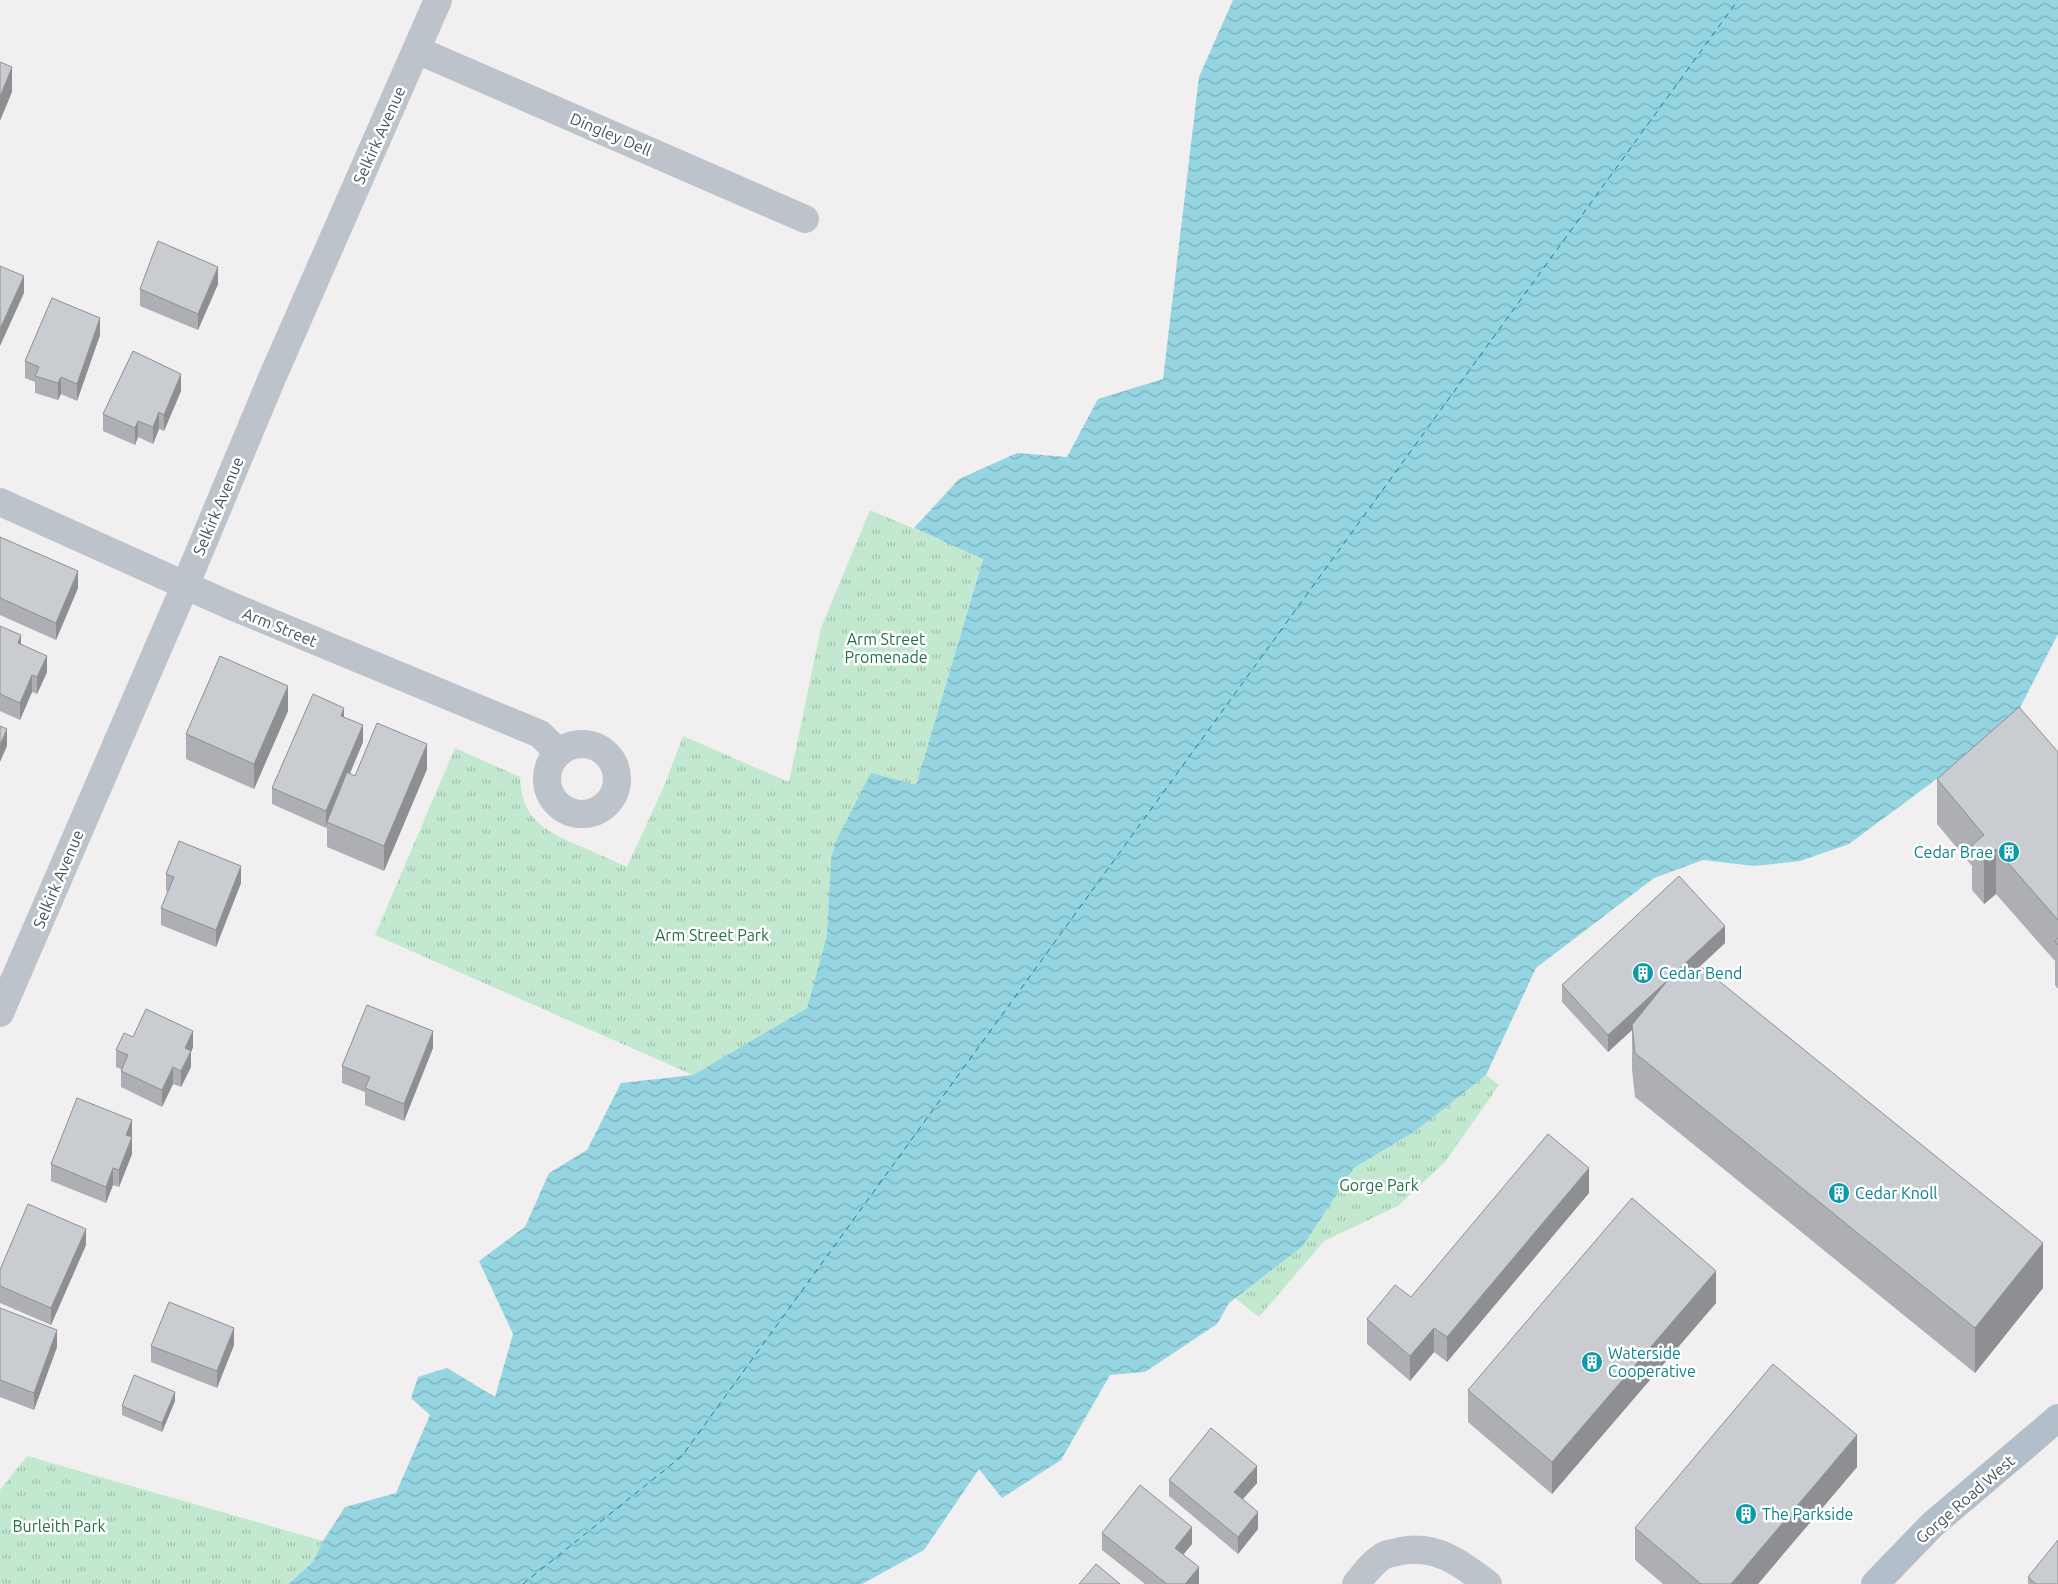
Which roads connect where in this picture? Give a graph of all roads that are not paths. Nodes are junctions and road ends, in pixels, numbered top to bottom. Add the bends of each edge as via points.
1 (438, 0) edge
2 (416, 50) junction
3 (805, 218) dead end
4 (0, 502) edge
5 (184, 586) junction
6 (558, 752) dead end
7 (0, 1014) edge
8 (2058, 1418) edge
9 (1356, 1584) edge
10 (1488, 1584) edge
11 (1875, 1584) edge

1 - 2 street, Selkirk Avenue
2 - 3 street, Dingley Dell
2 - 5 street, Selkirk Avenue
4 - 5 street, Arm Street
5 - 6 street, Arm Street via 540,734
5 - 7 street, Selkirk Avenue
8 - 11 main road, Gorge Road West via 1932,1525
9 - 10 street via 1384,1555 1408,1550 1433,1550 1460,1563

